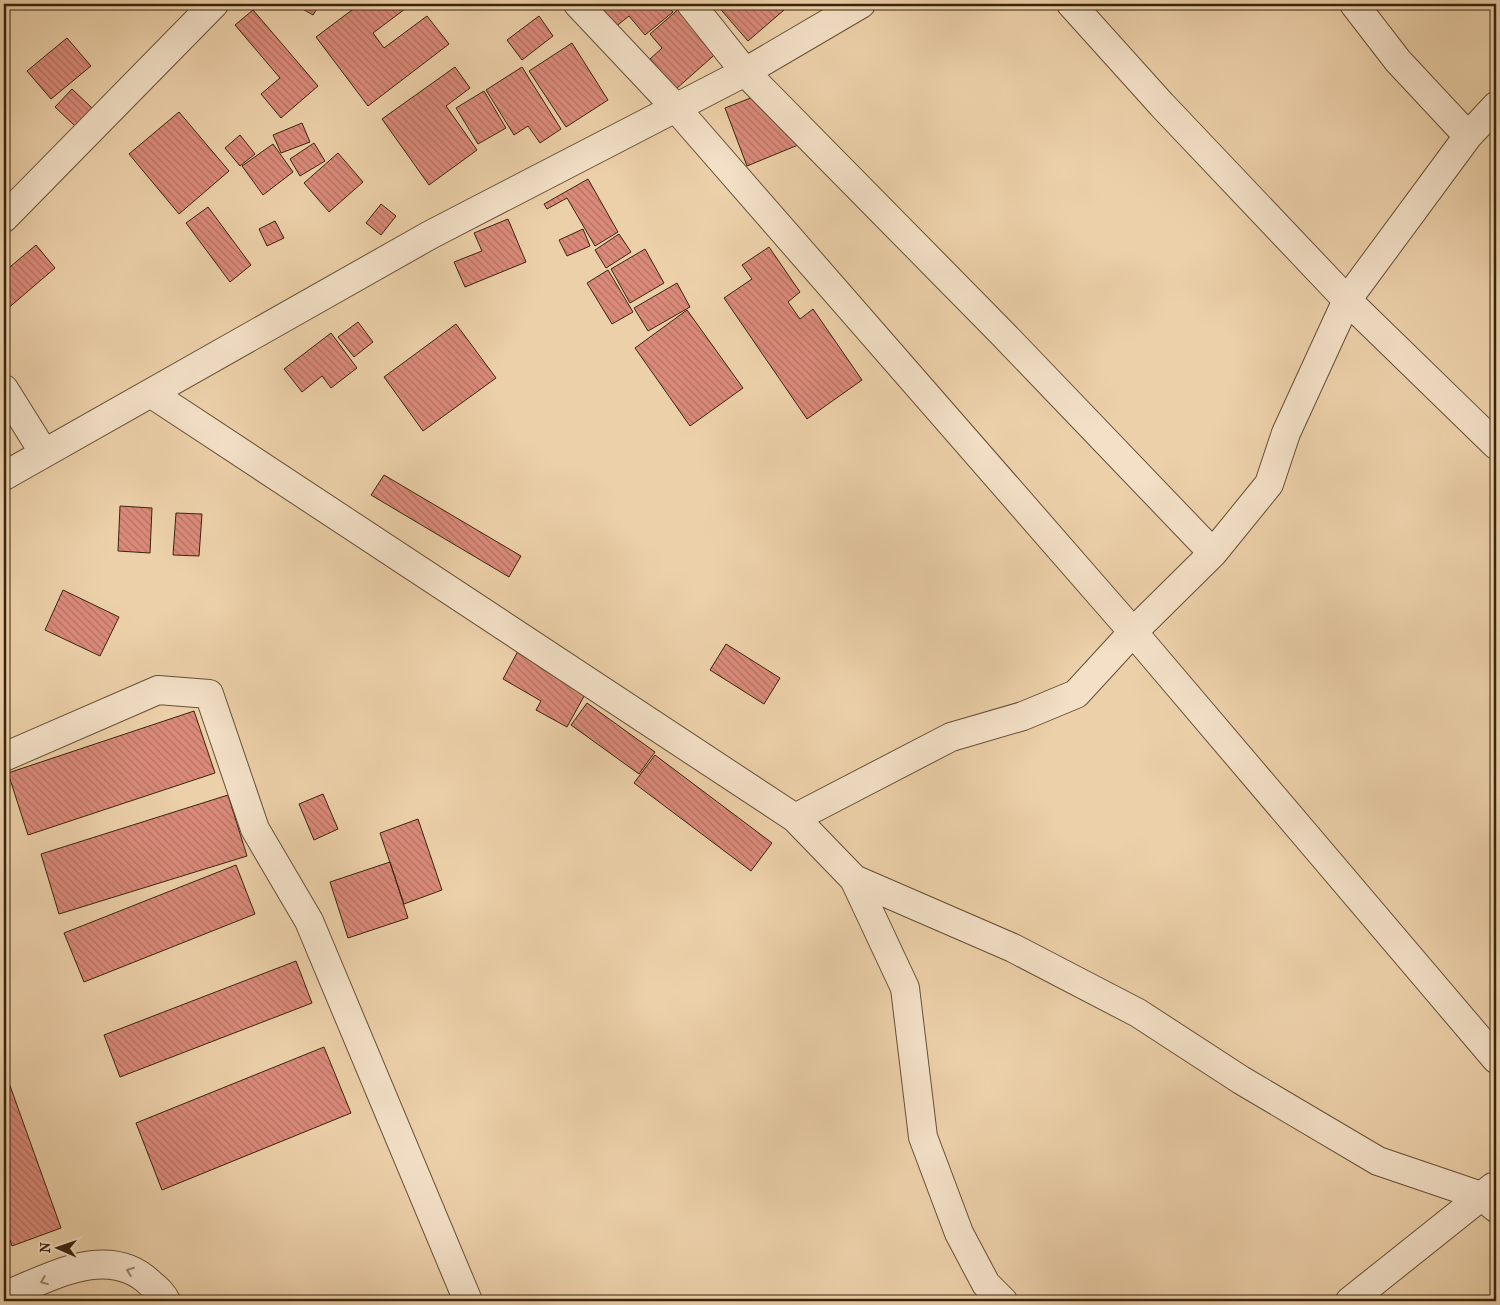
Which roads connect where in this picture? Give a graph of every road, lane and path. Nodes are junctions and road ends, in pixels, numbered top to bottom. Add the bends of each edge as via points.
1 (214, 4) edge
2 (578, 4) edge
3 (691, 4) edge
4 (861, 4) edge
5 (1071, 4) edge
6 (1354, 4) edge
7 (744, 72) junction
8 (1496, 106) edge
9 (675, 107) junction
10 (1468, 136) junction
11 (4, 218) edge
12 (1347, 300) junction
13 (4, 389) edge
14 (152, 394) junction
15 (1496, 446) edge
16 (44, 453) junction
17 (4, 476) edge
18 (1214, 553) junction
19 (1133, 632) junction
20 (4, 757) edge
21 (795, 818) junction
22 (854, 879) junction
23 (1496, 1059) edge
24 (1491, 1196) edge
25 (4, 1296) edge
26 (166, 1301) edge
27 (468, 1301) edge
28 (1003, 1301) edge
29 (1350, 1301) edge

1 - 11 street
2 - 9 street
3 - 7 street
4 - 7 street
5 - 12 street
6 - 10 street via 1398,61
7 - 9 street
7 - 18 street
8 - 10 street
9 - 14 street via 430,235
9 - 19 street
10 - 12 street
12 - 15 street
12 - 18 street via 1286,433 1269,484
13 - 16 street
14 - 16 street
14 - 21 street
16 - 17 street
18 - 19 street
19 - 21 street via 1076,694 1023,716 951,737
19 - 23 street
20 - 27 street via 158,690 209,694 255,829 309,922
21 - 22 street
22 - 24 street via 1013,948 1138,1013 1378,1161
22 - 28 street via 905,988 923,1137 959,1233 986,1284
24 - 29 street
26 -> 25 street via 143,1275 114,1264 83,1265

